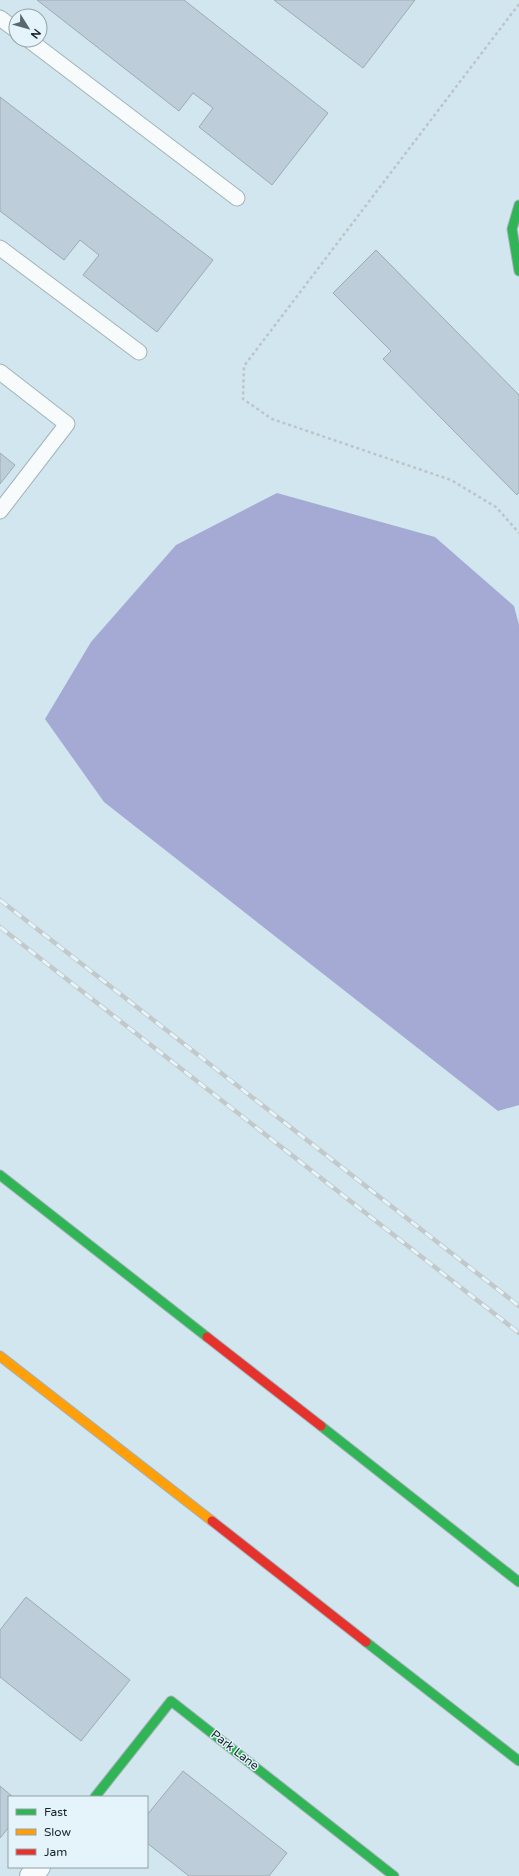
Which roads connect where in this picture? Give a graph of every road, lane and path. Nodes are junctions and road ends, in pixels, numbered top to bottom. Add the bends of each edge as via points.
1 (519, 4) edge
2 (40, 48) edge
3 (237, 198) dead end
4 (519, 205) edge
5 (0, 248) edge
6 (519, 271) edge
7 (138, 352) dead end
8 (0, 372) edge
9 (0, 511) edge
10 (519, 533) edge
11 (0, 1174) edge
12 (0, 1356) edge
13 (519, 1582) edge
14 (519, 1761) edge
15 (95, 1796) edge
16 (37, 1868) edge
17 (31, 1876) edge
18 (394, 1876) edge

1 - 10 path via 244,366 243,399 272,419 451,480 496,507
2 - 3 lane
4 - 6 main road via 512,229
5 - 7 lane
8 - 9 lane via 67,424
11 - 13 main road
12 - 14 main road
15 - 18 main road, Park Lane via 172,1701
16 - 17 street

